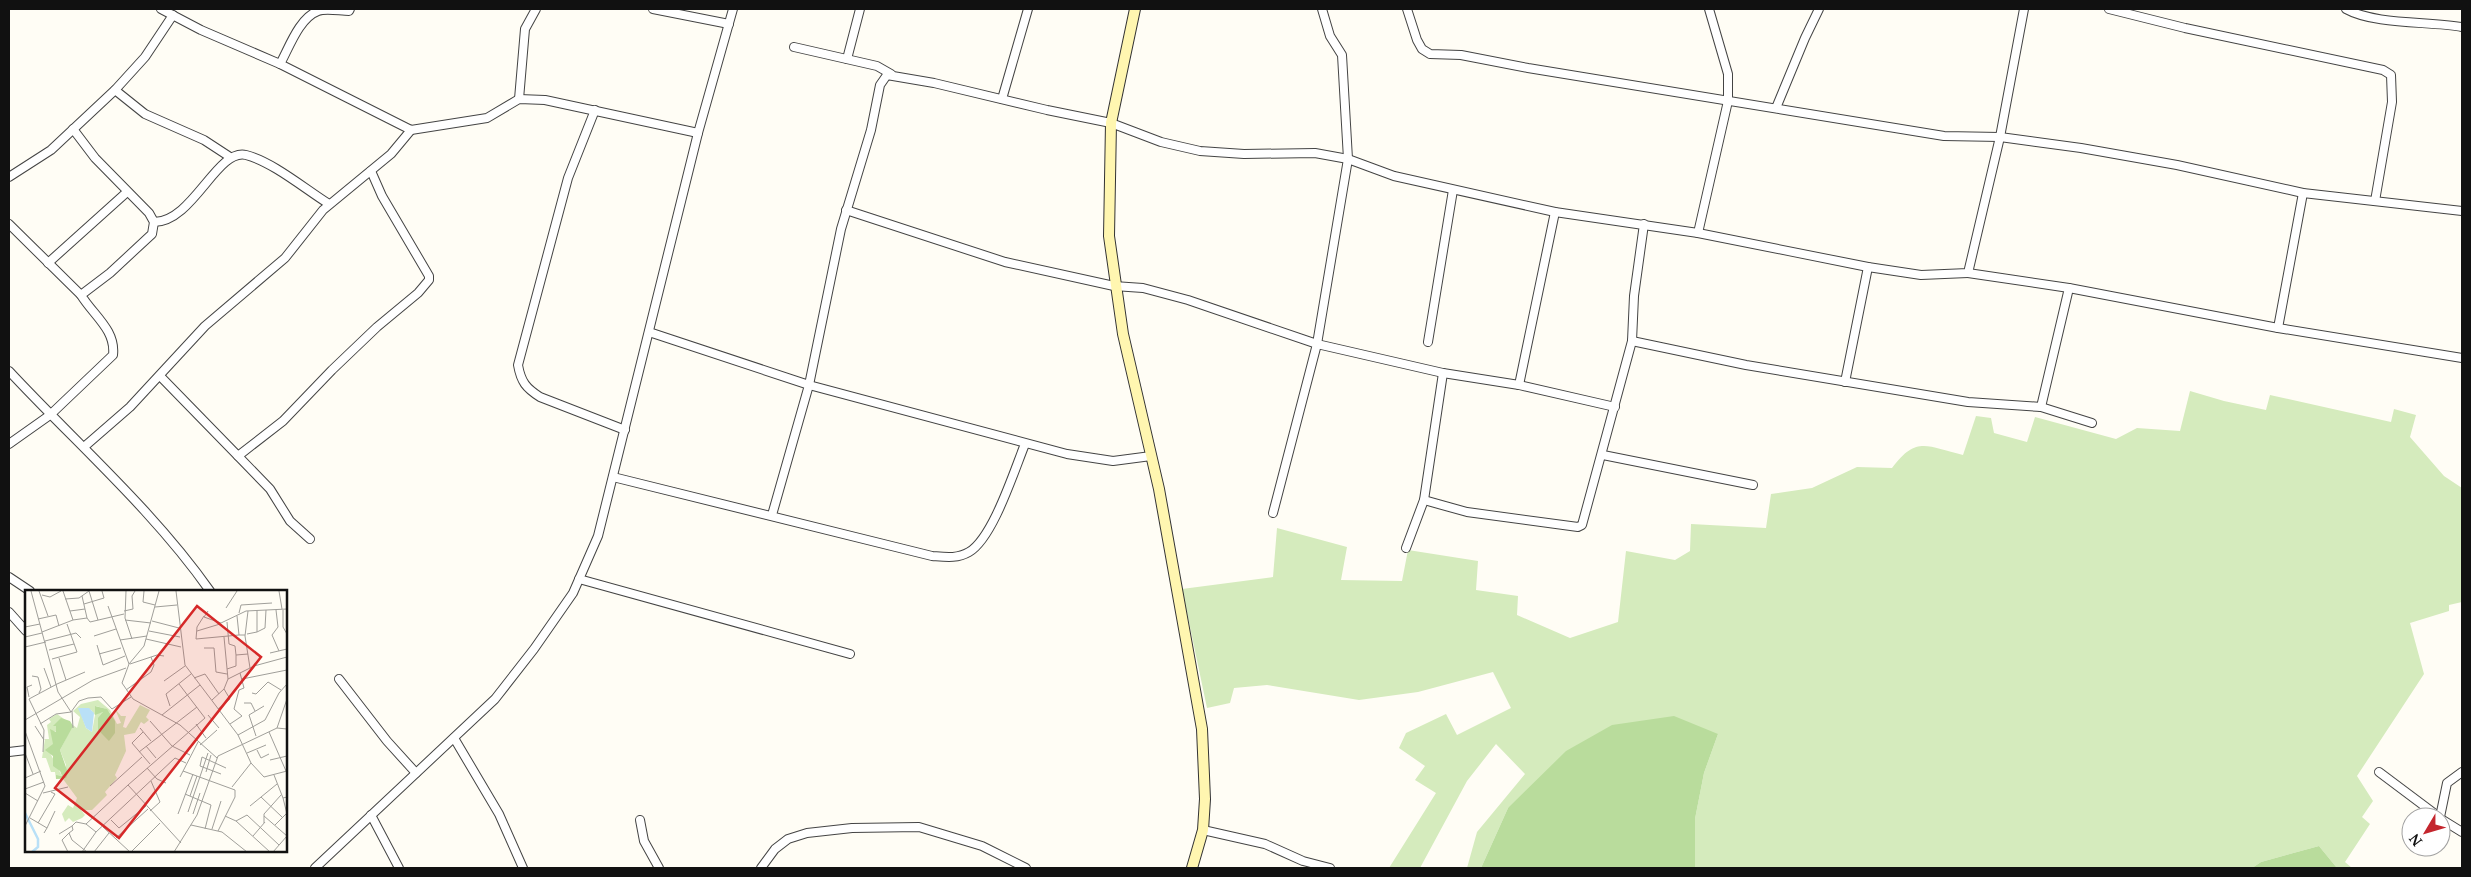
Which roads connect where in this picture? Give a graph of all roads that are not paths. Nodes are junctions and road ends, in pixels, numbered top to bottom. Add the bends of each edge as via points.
1 (161, 9) edge
2 (319, 9) edge
3 (350, 9) edge
4 (536, 9) edge
5 (654, 9) edge
6 (733, 9) edge
7 (860, 9) edge
8 (1028, 9) edge
9 (1135, 9) edge
10 (1322, 9) edge
11 (1407, 9) edge
12 (1709, 9) edge
13 (1819, 9) edge
14 (2024, 9) edge
15 (2109, 9) edge
16 (2346, 9) edge
17 (173, 15) junction
18 (729, 24) junction
19 (2462, 27) edge
20 (794, 46) dead end
21 (847, 59) junction
22 (280, 64) junction
23 (891, 74) junction
24 (115, 90) junction
25 (519, 99) junction
26 (1002, 99) junction
27 (1728, 101) junction
28 (1776, 108) junction
29 (595, 110) junction
30 (1111, 123) junction
31 (72, 129) junction
32 (411, 130) junction
33 (698, 133) junction
34 (2000, 137) junction
35 (230, 157) junction
36 (1348, 159) junction
37 (370, 171) junction
38 (9, 177) edge
39 (1452, 190) junction
40 (127, 192) junction
41 (2303, 193) junction
42 (2375, 201) junction
43 (329, 204) junction
44 (846, 210) junction
45 (2462, 211) edge
46 (1555, 212) junction
47 (154, 222) junction
48 (9, 224) edge
49 (1644, 224) junction
50 (1698, 233) junction
51 (48, 262) junction
52 (1868, 267) junction
53 (1968, 273) junction
54 (1114, 286) junction
55 (2070, 288) junction
56 (81, 295) junction
57 (2278, 328) junction
58 (649, 332) junction
59 (1632, 341) junction
60 (1428, 342) dead end
61 (1316, 344) junction
62 (2462, 358) edge
63 (9, 371) edge
64 (1444, 373) junction
65 (160, 376) junction
66 (1845, 382) junction
67 (809, 385) junction
68 (1519, 386) junction
69 (1615, 407) junction
70 (2041, 407) junction
71 (50, 416) junction
72 (2092, 423) dead end
73 (624, 430) junction
74 (9, 444) edge
75 (1025, 444) junction
76 (84, 448) junction
77 (1602, 455) junction
78 (238, 456) junction
79 (1151, 456) junction
80 (613, 477) junction
81 (1753, 485) dead end
82 (1424, 500) junction
83 (1273, 513) dead end
84 (772, 515) junction
85 (310, 539) dead end
86 (1406, 548) dead end
87 (9, 578) edge
88 (579, 579) junction
89 (28, 590) edge
90 (209, 590) edge
91 (9, 612) edge
92 (25, 631) edge
93 (850, 654) dead end
94 (339, 679) dead end
95 (454, 738) junction
96 (25, 750) edge
97 (9, 752) edge
98 (2379, 772) dead end
99 (2462, 772) edge
100 (416, 773) junction
101 (2425, 807) edge
102 (2442, 807) edge
103 (371, 816) junction
104 (640, 820) dead end
105 (2451, 825) edge
106 (1202, 830) junction
107 (2462, 832) edge
108 (315, 868) edge
109 (399, 868) edge
110 (523, 868) edge
111 (659, 868) edge
112 (761, 868) edge
113 (1026, 868) edge
114 (1192, 868) edge
115 (1330, 868) edge

1 - 17 street
2 - 3 street
2 - 22 street via 301,26
4 - 25 street via 525,29
5 - 18 street
6 - 18 street
7 - 21 street
8 - 26 street
9 - 30 street
10 - 36 street via 1330,36 1342,55
11 - 27 street via 1417,40 1430,54 1461,55
12 - 27 street via 1728,74
13 - 28 street
14 - 34 street
15 - 42 street via 2384,70 2391,75 2392,102
16 - 19 street via 2392,20
17 - 22 street
17 - 24 street via 145,57
18 - 33 street
20 - 21 street
21 - 23 street via 877,66
22 - 32 street
23 - 26 street
23 - 44 street via 884,77 880,85 871,130
24 - 31 street
24 - 35 street via 145,114 204,140
25 - 29 street via 546,100
25 - 32 street via 488,118
26 - 30 street
27 - 28 street
27 - 50 street
28 - 34 street via 1944,136
29 - 33 street
29 - 73 street via 568,178 518,365 521,381 528,390
30 - 36 street via 1161,142 1200,151 1315,153
30 - 54 street via 1109,236
31 - 38 street via 51,150
31 - 40 street
32 - 37 street via 391,154
33 - 58 street
34 - 41 street via 2177,165
34 - 53 street
35 - 43 street via 244,155 262,161
35 - 47 street via 192,202 173,218
36 - 39 street via 1394,176
36 - 61 street
37 - 43 street
37 - 78 street via 429,280 332,370 283,421
39 - 46 street
39 - 60 street
40 - 47 street
40 - 51 street
41 - 42 street
41 - 57 street
42 - 45 street
43 - 65 street via 285,258 205,326
44 - 54 street via 1005,262
44 - 67 street
46 - 49 street
46 - 68 street
47 - 56 street via 152,234
48 - 51 street
49 - 50 street
49 - 59 street via 1634,296
50 - 52 street
51 - 56 street
52 - 53 street via 1921,275
52 - 66 street
53 - 55 street
54 - 61 street via 1142,288 1188,300
54 - 79 street
55 - 57 street
55 - 70 street
56 - 71 street via 110,334 113,355
57 - 62 street
58 - 67 street
58 - 73 street
59 - 66 street
59 - 69 street
61 - 64 street
61 - 83 street
63 - 71 street
64 - 68 street
64 - 82 street
65 - 76 street
65 - 78 street
66 - 70 street via 1968,402
67 - 75 street
67 - 84 street
68 - 69 street
69 - 77 street
70 - 72 street
71 - 74 street
71 - 76 street
73 - 80 street
75 - 79 street via 1113,461
75 - 84 street via 986,536 970,551 952,558 932,556
76 - 90 street via 196,571
77 - 81 street
77 - 82 street via 1584,519 1578,527 1467,512
78 - 85 street via 270,489 290,521
79 - 106 street via 1202,729 1205,798
80 - 84 street
80 - 88 street via 598,536
82 - 86 street
87 - 89 street
88 - 93 street
88 - 95 street via 573,594 495,699
91 - 92 street
94 - 100 street
95 - 100 street
95 - 110 street via 500,814
96 - 97 street
98 - 101 street
99 - 102 street via 2447,783
100 - 103 street
103 - 108 street
103 - 109 street
104 - 111 street via 644,842
105 - 107 street
106 - 114 street
106 - 115 street via 1265,844 1303,861
112 - 113 street via 788,839 807,833 852,828 919,827 982,846

